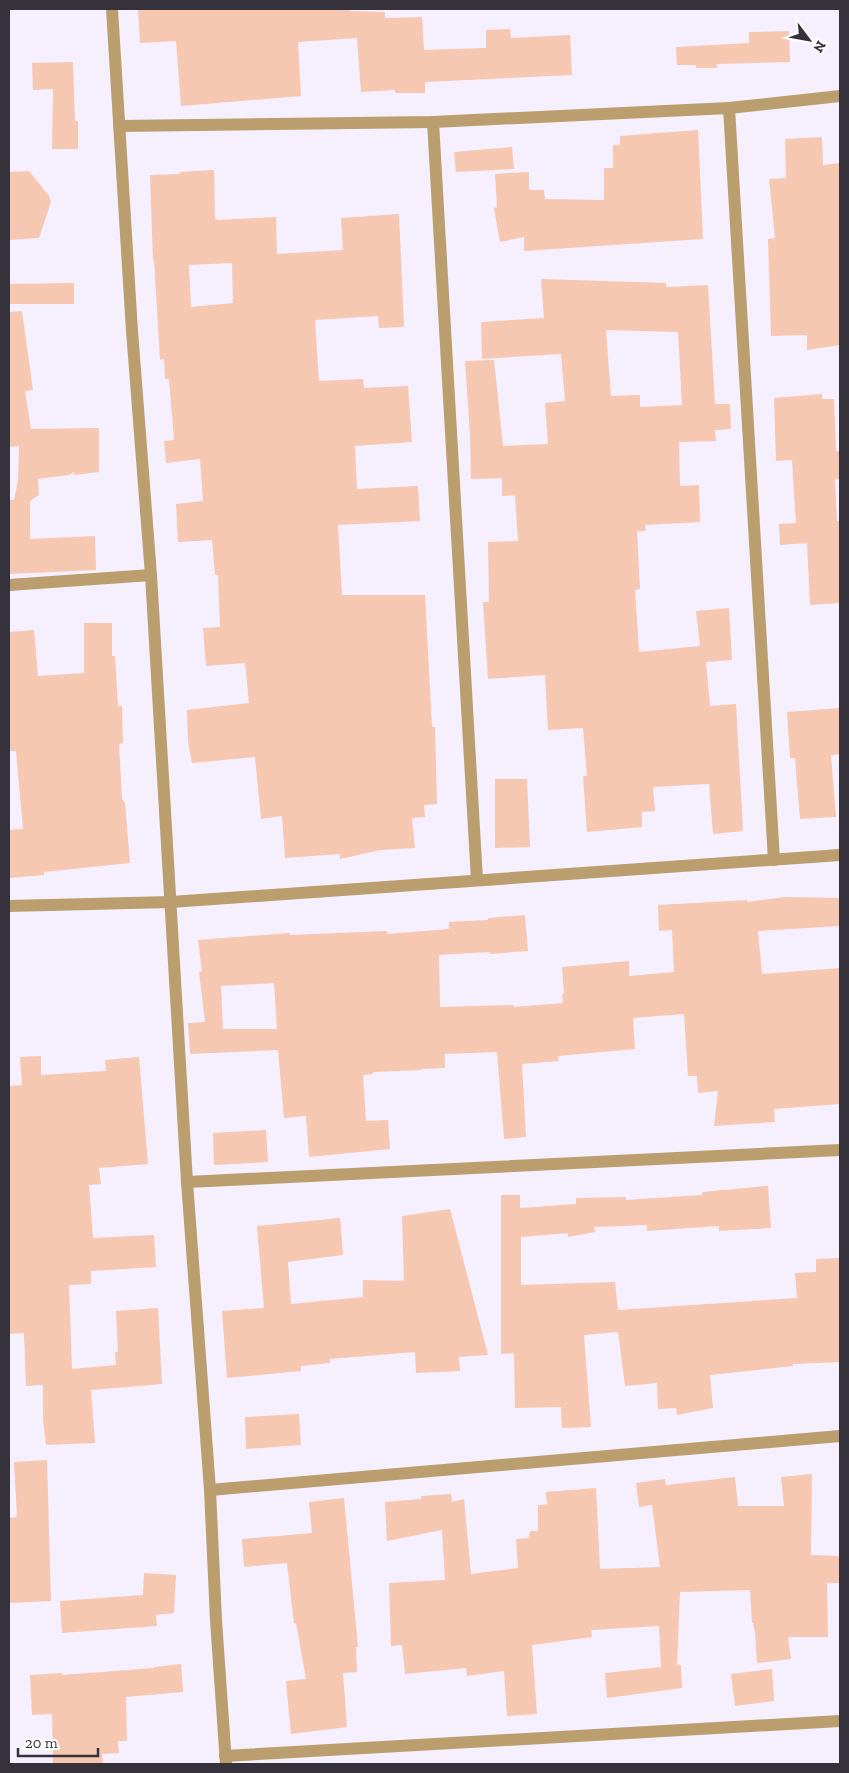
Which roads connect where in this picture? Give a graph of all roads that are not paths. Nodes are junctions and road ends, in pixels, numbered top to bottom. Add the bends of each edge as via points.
1 (112, 9) edge
2 (840, 96) edge
3 (729, 108) junction
4 (433, 122) junction
5 (119, 126) junction
6 (150, 575) junction
7 (9, 585) edge
8 (840, 855) edge
9 (774, 860) junction
10 (477, 880) junction
11 (171, 902) junction
12 (9, 906) edge
13 (840, 1150) edge
14 (187, 1182) junction
15 (840, 1436) edge
16 (210, 1490) junction
17 (840, 1721) edge
18 (226, 1760) edge

1 - 5 street
2 - 3 street
3 - 4 street
3 - 9 street
4 - 5 street
4 - 10 street
5 - 6 street
6 - 7 street
6 - 11 street
8 - 9 street
9 - 10 street
10 - 11 street
11 - 12 street
11 - 14 street
13 - 14 street
14 - 16 street
15 - 16 street
16 - 18 street
17 - 18 street

